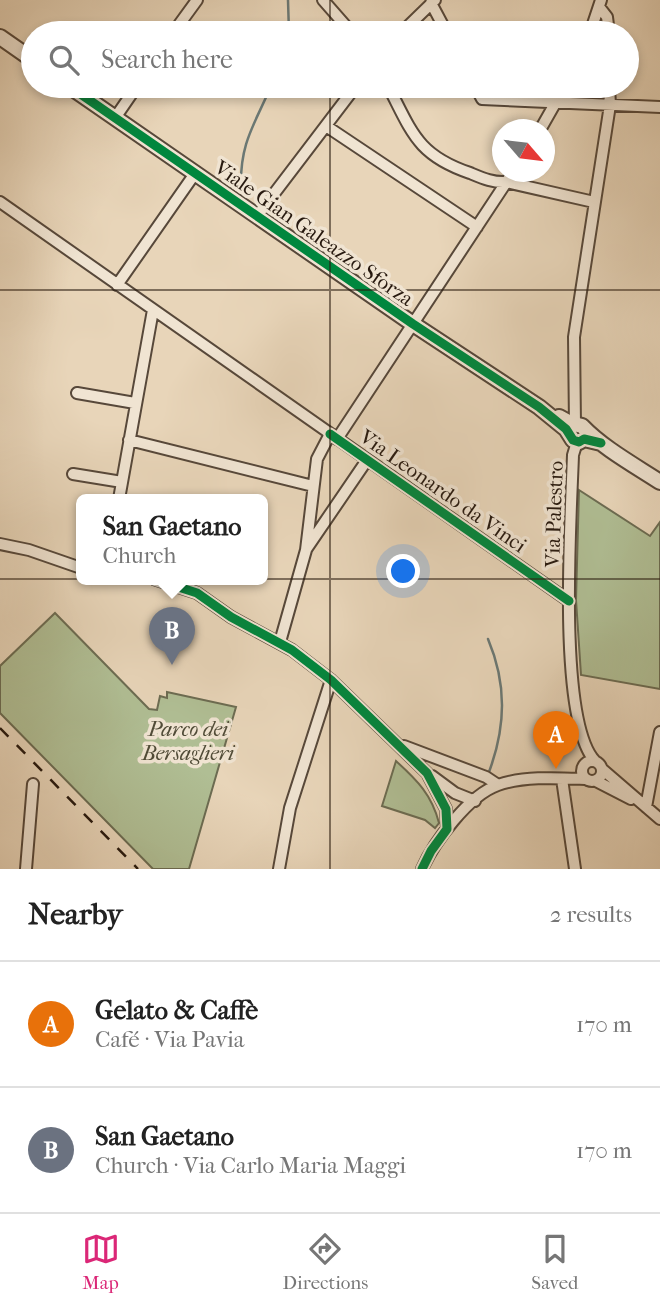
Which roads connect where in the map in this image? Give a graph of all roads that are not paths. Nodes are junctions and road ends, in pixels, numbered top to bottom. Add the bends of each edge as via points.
1 (197, 0) edge
2 (323, 0) edge
3 (433, 1) edge
4 (600, 4) edge
5 (182, 21) edge
6 (341, 21) edge
7 (413, 21) edge
8 (442, 21) edge
9 (594, 21) edge
10 (608, 21) edge
11 (0, 37) edge
12 (21, 52) edge
13 (86, 98) edge
14 (129, 98) edge
15 (347, 98) edge
16 (394, 98) edge
17 (481, 98) edge
18 (559, 98) edge
19 (610, 98) edge
20 (557, 102) junction
21 (610, 105) junction
22 (660, 107) edge
23 (115, 118) junction
24 (547, 119) edge
25 (326, 126) junction
26 (195, 172) junction
27 (492, 181) edge
28 (494, 182) edge
29 (506, 182) junction
30 (0, 202) edge
31 (594, 202) junction
32 (257, 216) junction
33 (477, 227) junction
34 (117, 285) junction
35 (153, 310) junction
36 (413, 324) junction
37 (78, 393) dead end
38 (135, 403) junction
39 (578, 434) junction
40 (333, 437) junction
41 (129, 440) junction
42 (367, 460) junction
43 (73, 474) dead end
44 (122, 482) junction
45 (660, 482) edge
46 (313, 486) junction
47 (120, 494) edge
48 (0, 544) edge
49 (306, 550) junction
50 (76, 566) edge
51 (172, 585) edge
52 (569, 601) junction
53 (280, 642) junction
54 (331, 680) junction
55 (660, 732) edge
56 (398, 743) junction
57 (589, 769) junction
58 (426, 773) junction
59 (562, 779) junction
60 (33, 784) dead end
61 (498, 785) junction
62 (475, 800) junction
63 (646, 807) junction
64 (660, 819) edge
65 (447, 829) junction
66 (26, 869) edge
67 (279, 869) edge
68 (422, 869) edge
69 (575, 869) edge

1 - 5 street
2 - 6 street
3 - 7 street
3 - 8 street
4 - 9 street
4 - 10 street
11 - 12 street
13 - 23 street, Viale Gian Galeazzo Sforza
14 - 23 street
15 - 25 street
16 - 27 street via 427,152
17 - 20 street
18 - 20 street
19 - 21 street, Via Palestro
20 - 21 street
20 - 24 street
21 - 22 street
21 - 31 street, Via Palestro
23 - 26 street, Viale Gian Galeazzo Sforza
25 - 32 street
25 - 33 street
26 - 32 street, Viale Gian Galeazzo Sforza
26 - 34 street
28 - 29 street
29 - 31 street
29 - 33 street
30 - 34 street, Via Leonardo da Vinci
31 - 39 street, Via Palestro via 574,337
32 - 36 street, Viale Gian Galeazzo Sforza
33 - 36 street
34 - 35 street, Via Leonardo da Vinci
35 - 38 street
35 - 40 street, Via Leonardo da Vinci
36 - 39 street, Viale Gian Galeazzo Sforza
36 - 40 street
37 - 38 street
38 - 41 street
39 - 45 street, Viale Gian Galeazzo Sforza via 601,443
39 - 52 street, Via Palestro via 573,455
40 - 42 street, Via Leonardo da Vinci
40 - 46 street via 317,459
41 - 44 street
41 - 46 street
42 - 49 street
42 - 52 street, Via Leonardo da Vinci
43 - 44 street
44 - 47 street
46 - 49 street
48 - 50 street
49 - 53 street
51 - 53 street via 197,593
52 - 57 street, Via Palestro via 577,714
53 - 54 street
54 - 56 street
54 - 67 street via 290,808
55 - 63 street
56 - 58 street
56 - 61 street
57 - 59 street
57 - 63 street
58 - 62 street via 455,793
58 - 65 street via 446,809
59 - 61 street
59 - 69 street
60 - 66 street
61 - 62 street
62 - 65 street
63 - 64 street
65 - 68 street

